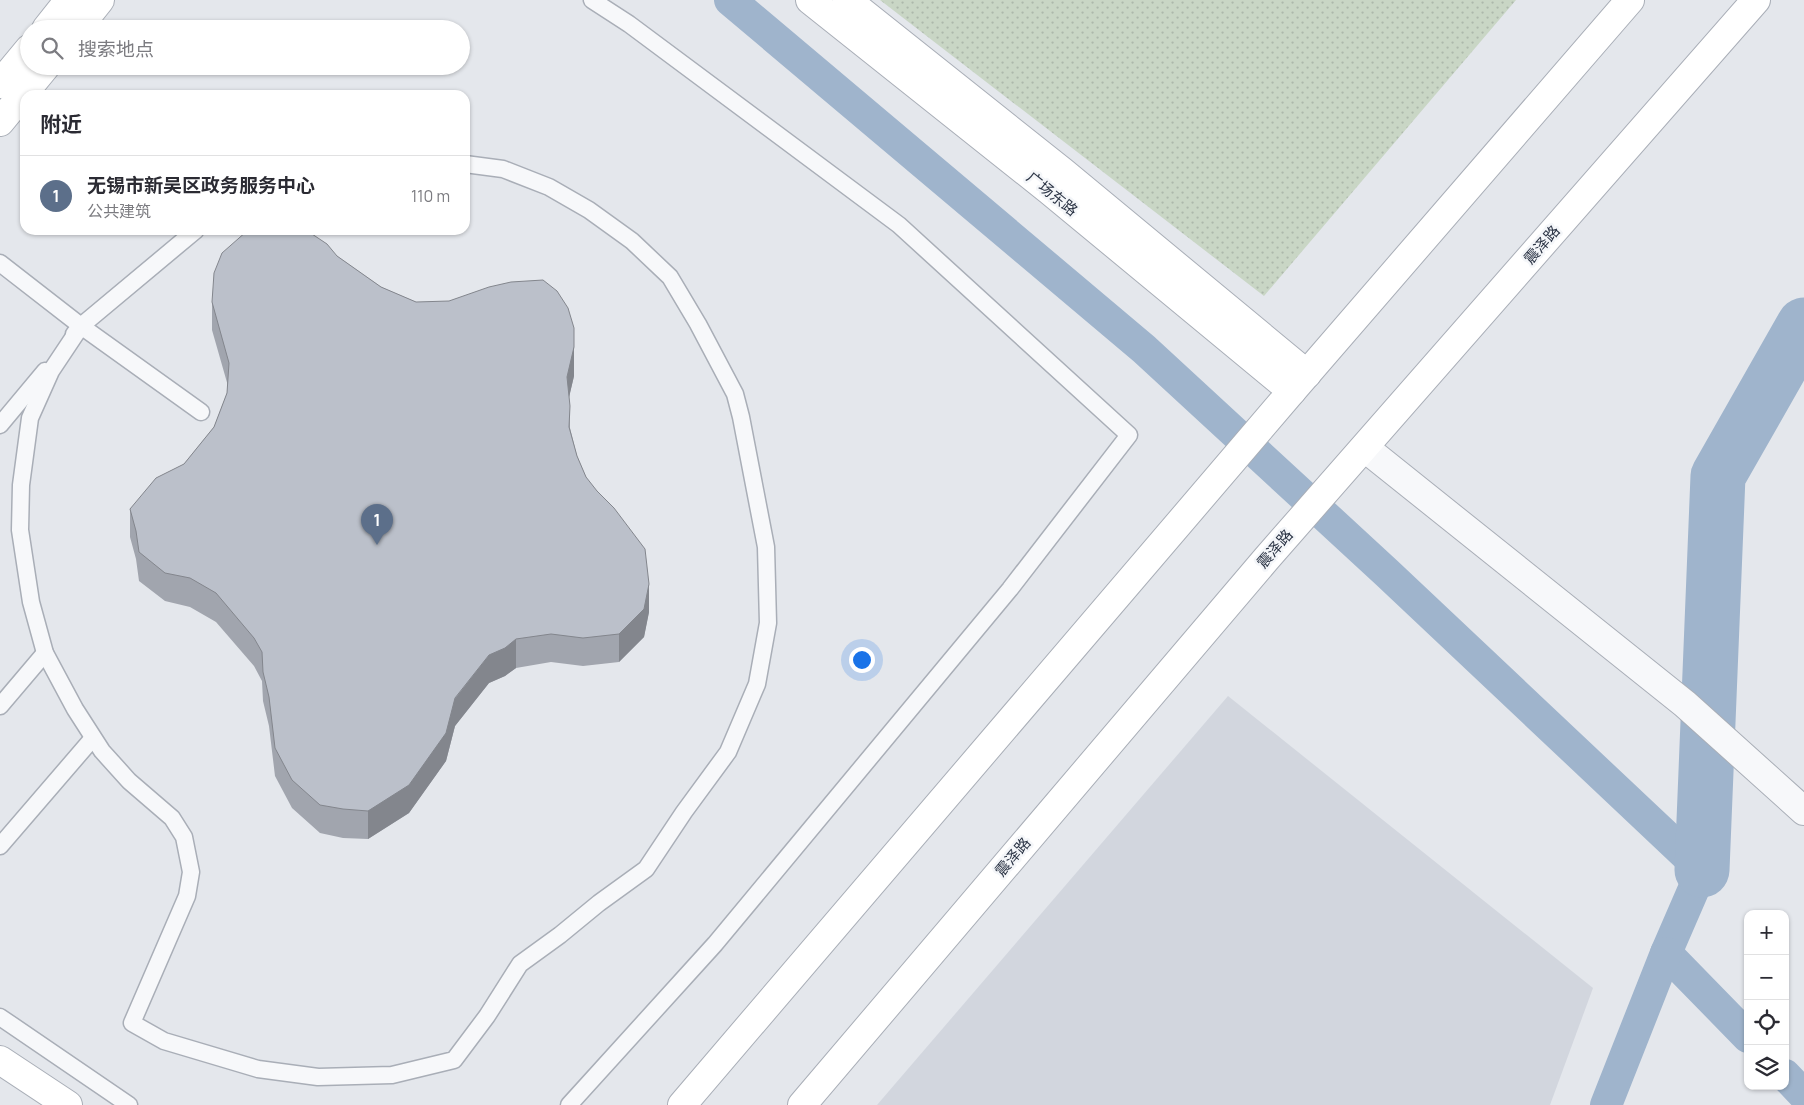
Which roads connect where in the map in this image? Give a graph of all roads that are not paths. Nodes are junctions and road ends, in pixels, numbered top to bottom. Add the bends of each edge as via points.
1 (69, 0) edge
2 (100, 0) edge
3 (592, 0) edge
4 (810, 0) edge
5 (847, 0) edge
6 (1630, 0) edge
7 (1756, 0) edge
8 (53, 20) edge
9 (84, 20) edge
10 (20, 60) edge
11 (39, 75) edge
12 (0, 84) edge
13 (26, 90) edge
14 (20, 98) edge
15 (0, 122) edge
16 (470, 165) edge
17 (190, 235) edge
18 (0, 263) edge
19 (81, 326) junction
20 (1292, 391) junction
21 (201, 412) dead end
22 (0, 425) edge
23 (1365, 448) junction
24 (46, 653) junction
25 (0, 706) edge
26 (94, 738) junction
27 (1800, 807) edge
28 (0, 846) edge
29 (0, 1017) edge
30 (0, 1060) edge
31 (0, 1081) edge
32 (36, 1105) edge
33 (68, 1105) edge
34 (129, 1105) edge
35 (569, 1105) edge
36 (682, 1105) edge
37 (802, 1105) edge

1 - 8 main road
2 - 9 main road
3 - 35 lane via 899,224 1129,435 1010,589 715,944
4 - 20 main road, 广场东路 via 1050,191
5 - 20 main road, 广场东路 via 1063,172
6 - 20 main road
7 - 23 main road, 震泽路
10 - 12 main road
11 - 13 main road
14 - 15 main road
16 - 26 lane via 503,169 549,187 589,210 632,241 670,277 735,394 766,546 768,623 757,684 728,752 646,870 520,964 488,1016 454,1060 392,1075 318,1077 258,1069 164,1041 132,1023 187,896 191,872 184,837 172,818 129,781
17 - 19 lane
18 - 19 lane
19 - 21 lane
19 - 22 lane
19 - 24 lane via 51,372 30,418 21,485 20,530 31,602
20 - 36 main road
23 - 27 street via 1685,704
23 - 37 main road, 震泽路 via 1267,558
24 - 25 lane
24 - 26 lane
26 - 28 lane
29 - 34 lane
30 - 33 main road
31 - 32 main road

